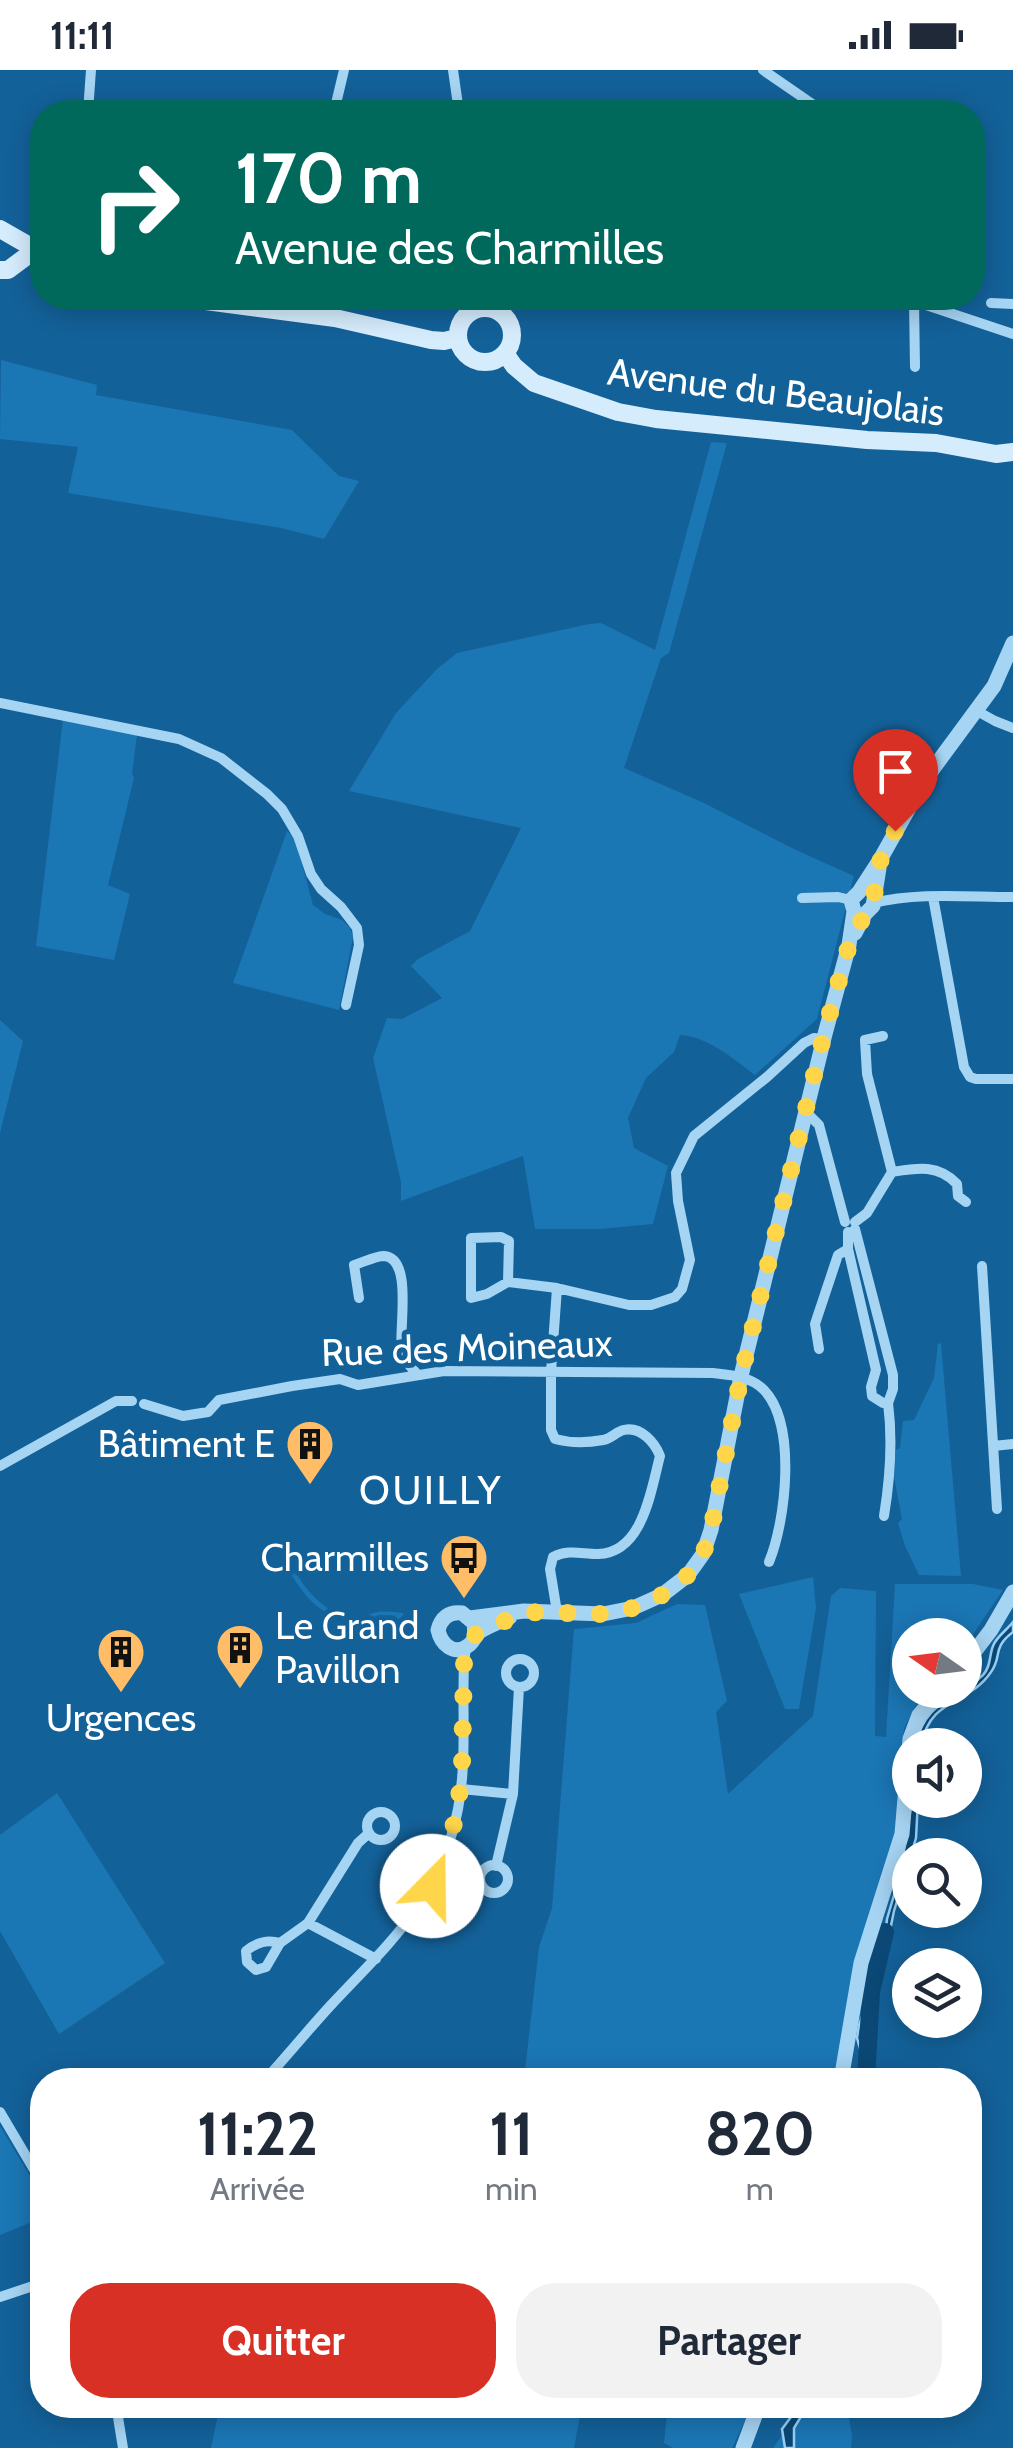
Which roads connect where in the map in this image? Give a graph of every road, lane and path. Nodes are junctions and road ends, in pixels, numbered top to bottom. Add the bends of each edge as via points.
1 (91, 70) edge
2 (344, 70) edge
3 (453, 70) edge
4 (763, 70) edge
5 (89, 100) edge
6 (337, 100) edge
7 (457, 100) edge
8 (807, 100) edge
9 (0, 229) edge
10 (30, 246) edge
11 (30, 257) edge
12 (0, 270) edge
13 (990, 303) dead end
14 (1013, 304) edge
15 (274, 310) edge
16 (471, 310) edge
17 (498, 310) edge
18 (913, 310) edge
19 (944, 310) edge
20 (1013, 334) edge
21 (458, 338) junction
22 (505, 354) junction
23 (914, 367) dead end
24 (1004, 453) edge
25 (1013, 469) edge
26 (1013, 643) edge
27 (0, 703) edge
28 (977, 711) junction
29 (1013, 728) edge
30 (933, 897) junction
31 (1013, 897) edge
32 (802, 898) dead end
33 (862, 903) junction
34 (346, 1005) dead end
35 (884, 1036) dead end
36 (823, 1039) junction
37 (1013, 1079) edge
38 (807, 1113) junction
39 (892, 1172) junction
40 (966, 1202) dead end
41 (851, 1226) junction
42 (848, 1249) junction
43 (982, 1266) dead end
44 (508, 1282) junction
45 (556, 1288) junction
46 (359, 1298) dead end
47 (819, 1349) dead end
48 (551, 1372) junction
49 (418, 1376) junction
50 (741, 1376) junction
51 (888, 1403) junction
52 (1013, 1444) edge
53 (993, 1446) junction
54 (0, 1466) edge
55 (997, 1509) dead end
56 (884, 1516) dead end
57 (769, 1562) dead end
58 (1013, 1592) edge
59 (524, 1612) junction
60 (556, 1612) junction
61 (470, 1618) junction
62 (982, 1642) edge
63 (465, 1644) junction
64 (519, 1687) dead end
65 (925, 1708) edge
66 (461, 1788) junction
67 (513, 1794) junction
68 (368, 1834) dead end
69 (496, 1866) dead end
70 (308, 1923) junction
71 (280, 1943) dead end
72 (376, 1959) junction
73 (275, 2068) edge
74 (843, 2068) edge
75 (0, 2112) edge
76 (30, 2163) edge
77 (30, 2287) edge
78 (0, 2297) edge
79 (118, 2418) edge
80 (755, 2418) edge
81 (123, 2448) edge
82 (743, 2448) edge

1 - 5 street
2 - 6 street
3 - 7 street
4 - 8 street
9 - 10 main road
11 - 12 main road
13 - 14 street
15 - 21 main road via 432,340
16 - 21 main road
17 - 22 main road via 512,332
18 - 23 street
19 - 20 street
21 - 22 main road via 477,361
22 - 24 main road, Avenue du Beaujolais via 534,383 618,412
24 - 25 main road, Avenue du Beaujolais
26 - 28 street
27 - 34 street via 179,739 222,758 268,794 298,836 311,874 357,928
28 - 29 street
28 - 33 street via 924,781
30 - 31 street
30 - 33 street
30 - 37 street via 964,1067 976,1079
32 - 33 street
33 - 36 street
35 - 39 street via 861,1040
36 - 38 street
36 - 45 street via 804,1043 694,1136 676,1173 690,1260 675,1297 629,1305
38 - 41 street via 819,1125
38 - 50 street
39 - 40 street via 946,1173
39 - 41 street
41 - 42 street
41 - 51 street via 893,1374
42 - 47 street via 838,1255 815,1324
42 - 51 street via 876,1370 872,1396
43 - 53 street
44 - 44 street via 472,1298 471,1238 509,1241
44 - 45 street
45 - 48 street
46 - 49 street via 354,1265 384,1256 393,1260 404,1310 400,1346
48 - 49 street, Rue des Moineaux
48 - 50 street, Rue des Moineaux
48 - 60 street via 555,1439 603,1440 624,1430 638,1432 654,1442 660,1456 637,1531 624,1546 553,1557
49 - 54 street, Rue des Moineaux via 292,1386 219,1400 208,1412 183,1416 116,1401
50 - 57 street via 764,1390 780,1423 784,1505
50 - 60 street via 711,1530 688,1575 633,1608
51 - 56 street
52 - 53 street
53 - 55 street
58 - 62 street
59 - 60 street
59 - 61 street
59 - 63 street
61 - 63 street
61 - 63 street via 452,1613 440,1624 446,1646
63 - 66 street
64 - 67 street
65 - 74 street via 910,1739 902,1834 862,1963
66 - 67 street
66 - 72 street via 438,1874
67 - 69 street
68 - 70 street
70 - 71 street
70 - 72 street
72 - 73 street
75 - 76 street
77 - 78 street
79 - 81 street
80 - 82 street

